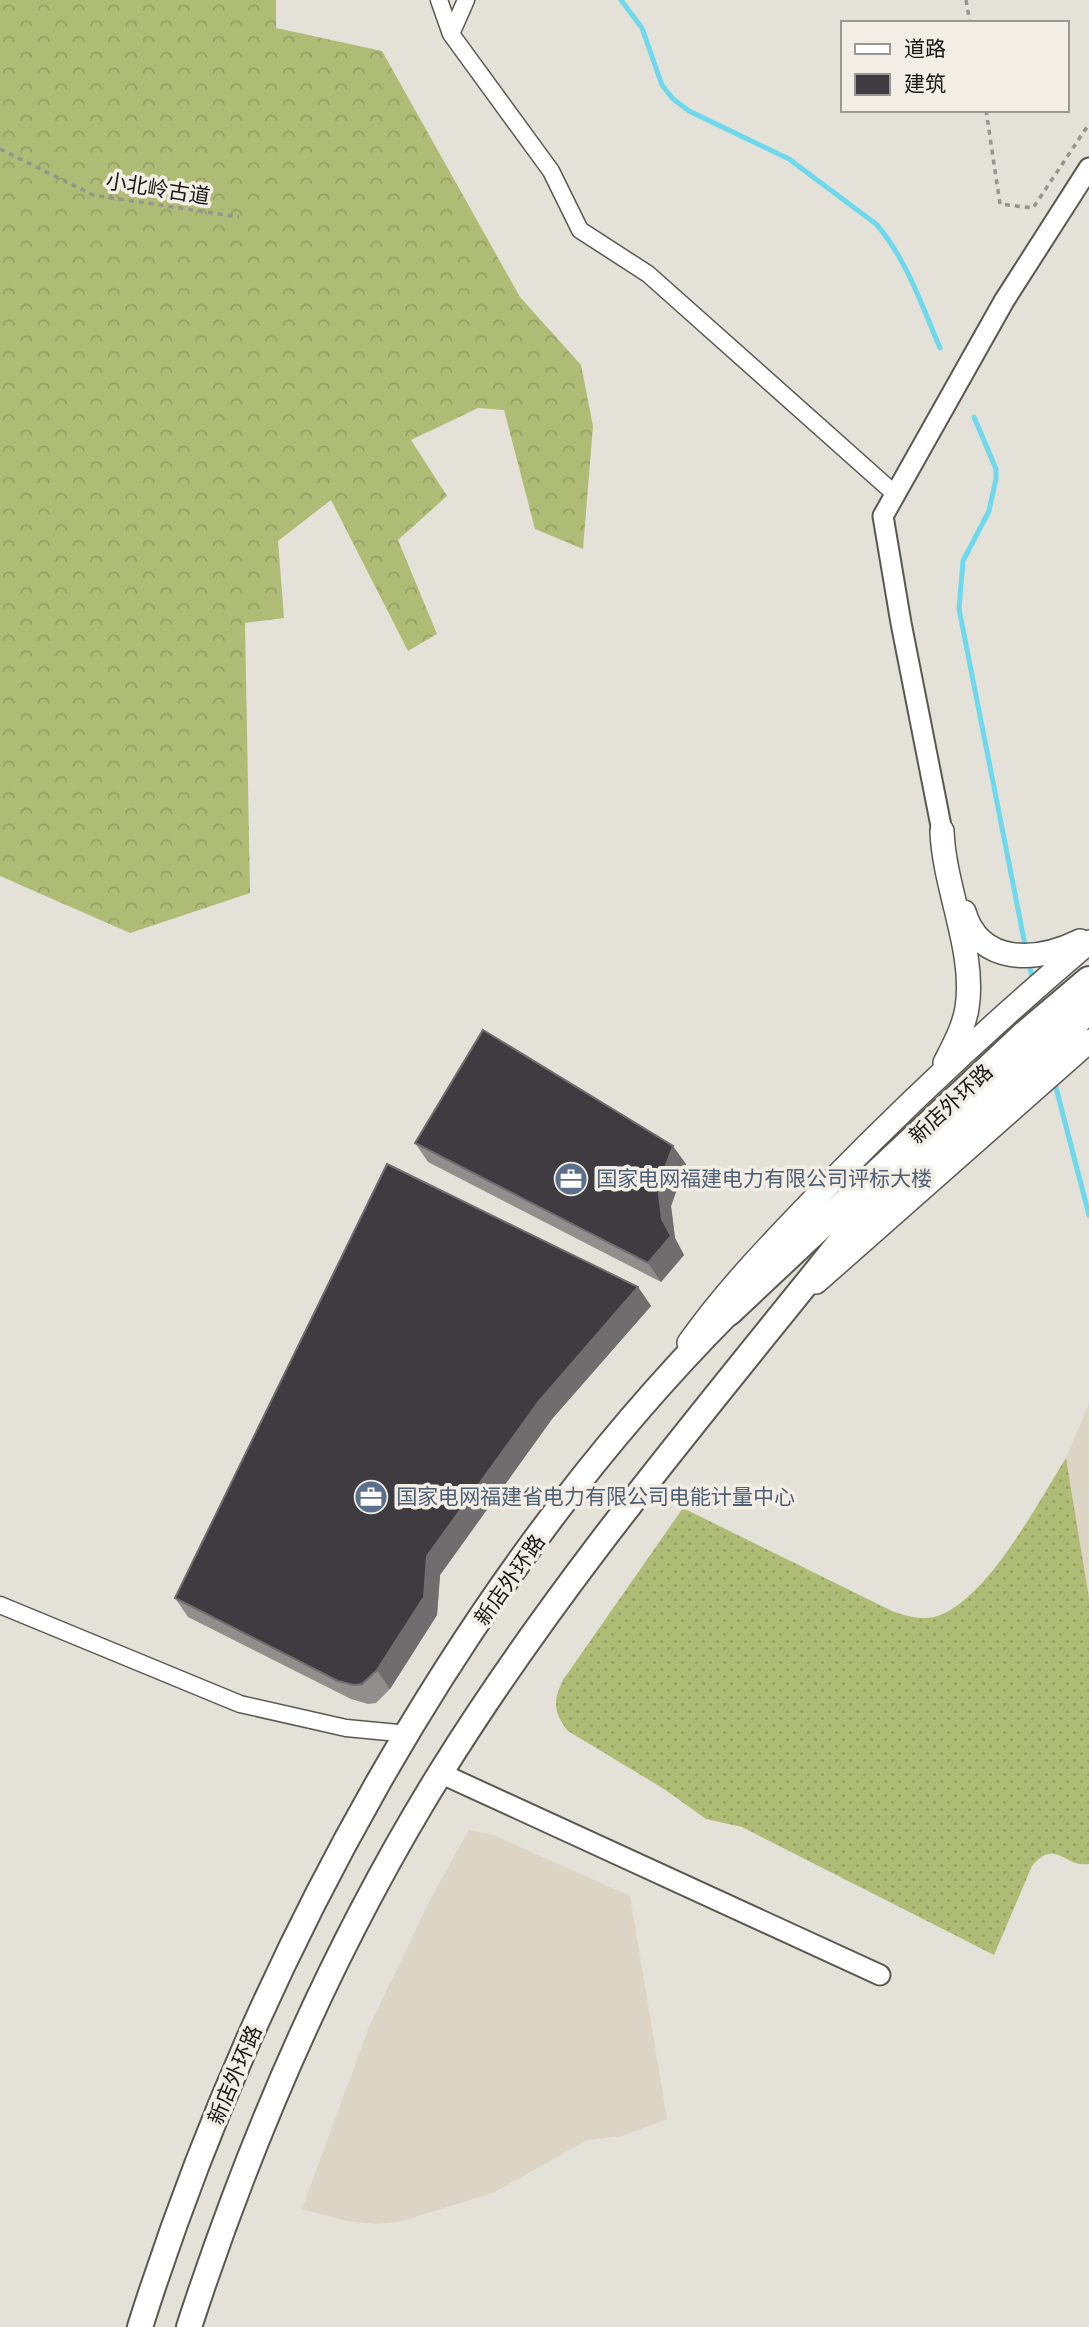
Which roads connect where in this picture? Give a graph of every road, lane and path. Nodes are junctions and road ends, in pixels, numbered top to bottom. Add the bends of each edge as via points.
1 (439, 0) edge
2 (466, 0) edge
3 (966, 0) edge
4 (970, 21) edge
5 (452, 34) junction
6 (986, 112) edge
7 (1089, 124) edge
8 (0, 149) edge
9 (1089, 169) edge
10 (239, 217) dead end
11 (895, 494) junction
12 (942, 831) junction
13 (1089, 937) edge
14 (1089, 942) edge
15 (1089, 980) edge
16 (1089, 1010) edge
17 (1089, 1041) edge
18 (937, 1076) junction
19 (843, 1238) joint
20 (790, 1306) junction
21 (729, 1312) joint
22 (664, 1378) junction
23 (0, 1605) edge
24 (409, 1734) junction
25 (440, 1773) junction
26 (880, 1975) dead end
27 (139, 2327) edge
28 (189, 2327) edge

1 - 5 street
2 - 5 street
3 - 4 path
5 - 11 street via 551,171 580,230 648,274
6 - 7 path via 1000,204 1033,208
8 - 10 path, 小北岭古道 via 93,195
9 - 11 street via 1004,301
11 - 12 street via 883,516
12 - 13 main road via 969,926 982,944 1013,956 1038,955
12 - 18 main road via 968,999 960,1030
14 - 18 main road
15 - 21 highway, 新店外环路 via 1024,1035
16 - 19 highway, 新店外环路
17 - 20 main road
18 - 22 main road via 751,1265
19 - 20 main road, 新店外环路
20 - 25 main road, 新店外环路 via 614,1522
21 - 22 main road, 新店外环路
22 - 24 main road, 新店外环路 via 517,1568
23 - 24 street via 240,1704 346,1728
24 - 27 main road, 新店外环路 via 347,1841 265,2005 177,2216
25 - 26 street
25 - 28 main road, 新店外环路 via 301,2036 226,2221

